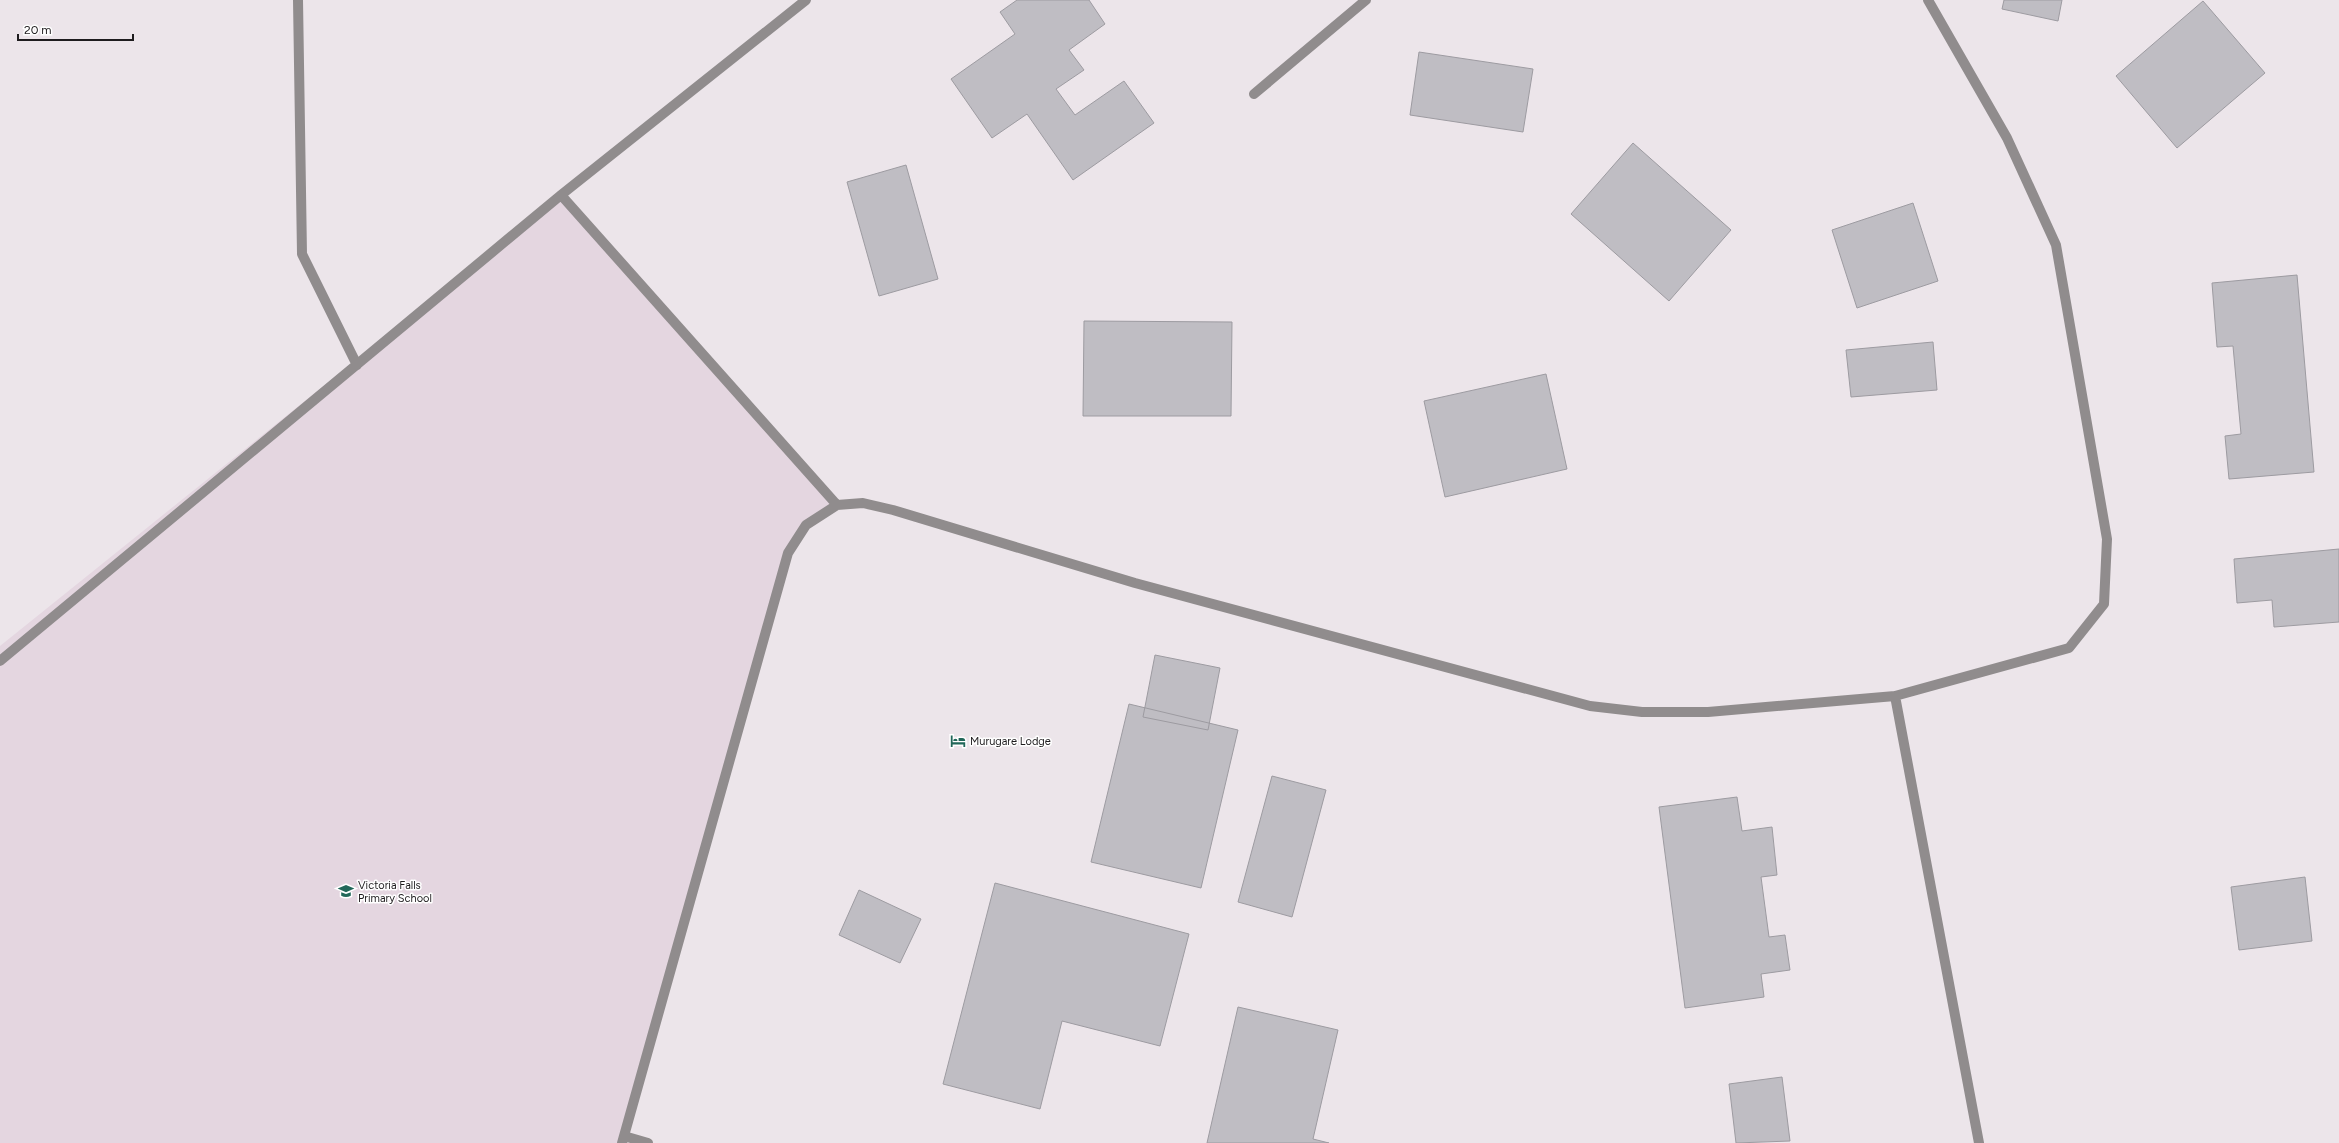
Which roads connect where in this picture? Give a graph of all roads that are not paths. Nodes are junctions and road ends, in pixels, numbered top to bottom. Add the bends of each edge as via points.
1 (298, 0) edge
2 (806, 0) edge
3 (1366, 0) edge
4 (1928, 0) edge
5 (1254, 94) dead end
6 (561, 195) junction
7 (357, 365) junction
8 (837, 505) junction
9 (0, 661) edge
10 (1895, 696) junction
11 (623, 1140) edge
12 (648, 1143) edge
13 (1979, 1143) edge

1 - 7 street via 302,254
2 - 6 street
3 - 5 street
4 - 10 street via 2006,138 2056,245 2107,539 2106,568 2104,604 2068,648
6 - 7 street
6 - 8 street
7 - 9 street
8 - 10 street via 863,503 893,510 1135,584 1590,706 1642,712 1708,712
8 - 11 street via 806,524 788,553
10 - 13 street
11 - 12 street

